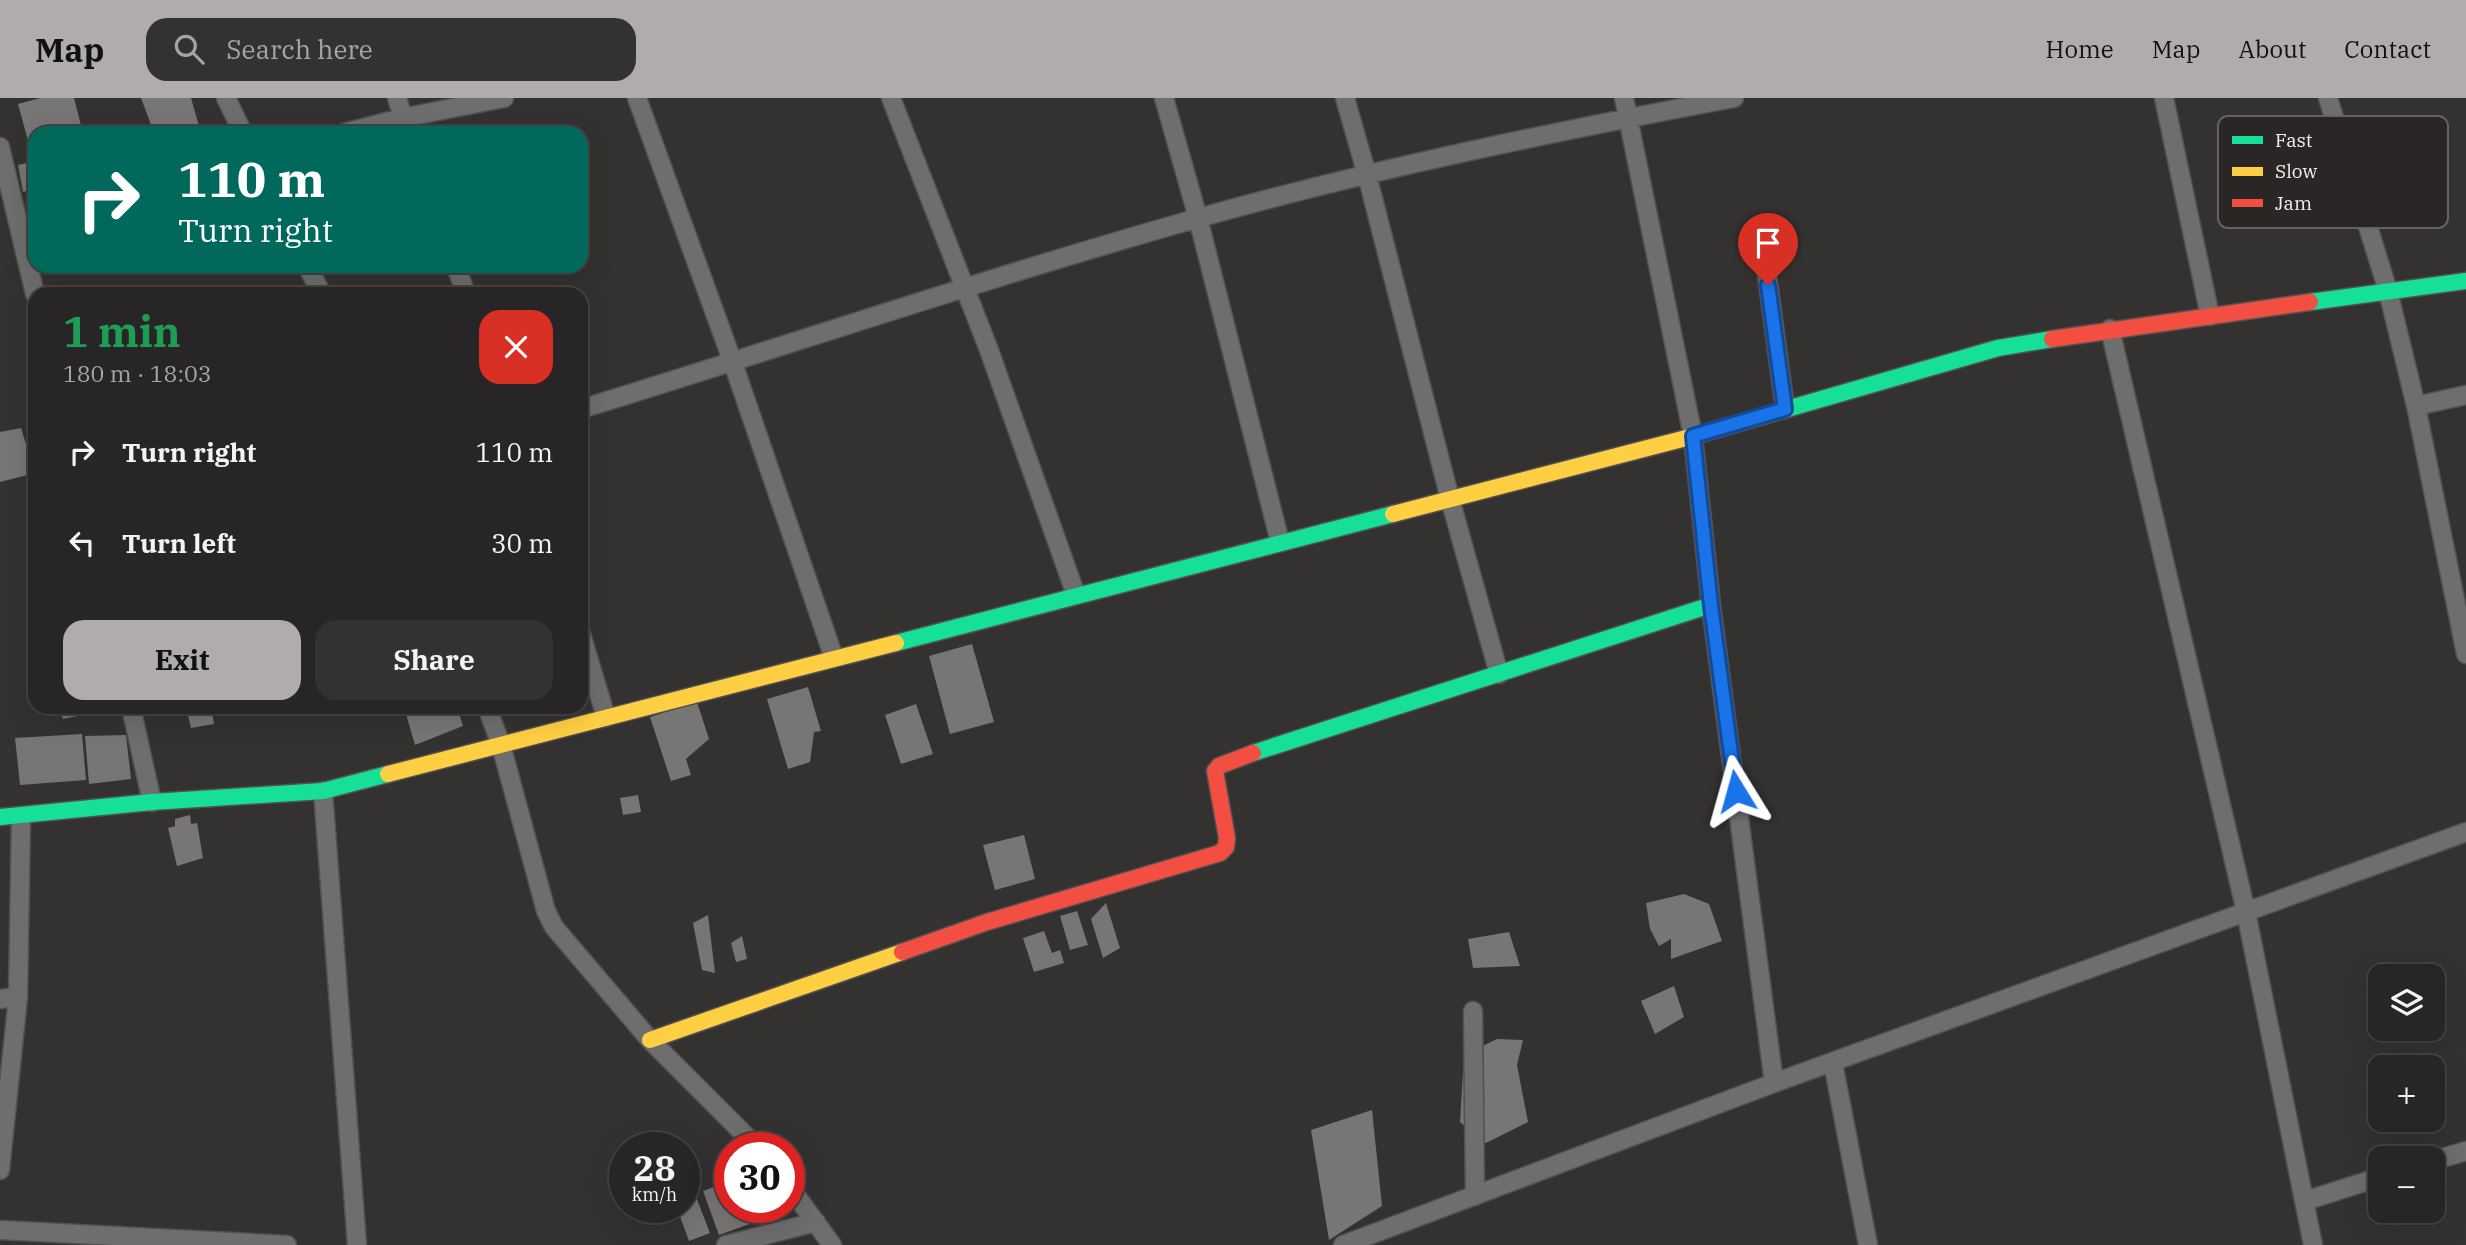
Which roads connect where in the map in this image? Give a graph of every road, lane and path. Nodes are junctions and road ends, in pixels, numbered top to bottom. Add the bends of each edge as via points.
1 (226, 98) edge
2 (397, 98) edge
3 (504, 98) edge
4 (637, 98) edge
5 (891, 98) edge
6 (1164, 98) edge
7 (1345, 98) edge
8 (1624, 98) edge
9 (1734, 98) edge
10 (2164, 98) edge
11 (2328, 98) edge
12 (2334, 116) edge
13 (1628, 118) junction
14 (405, 125) edge
15 (240, 126) edge
16 (0, 147) edge
17 (1367, 175) junction
18 (1198, 218) junction
19 (27, 222) edge
20 (2368, 228) edge
21 (1765, 260) dead end
22 (2466, 281) edge
23 (964, 287) junction
24 (2388, 291) junction
25 (2210, 316) junction
26 (2110, 329) junction
27 (733, 363) junction
28 (2466, 395) edge
29 (2416, 406) junction
30 (588, 407) edge
31 (1785, 409) junction
32 (1693, 436) junction
33 (1450, 499) junction
34 (1279, 542) junction
35 (1076, 595) junction
36 (1711, 606) junction
37 (2466, 654) edge
38 (588, 658) edge
39 (834, 658) junction
40 (1499, 674) junction
41 (133, 714) edge
42 (489, 714) edge
43 (606, 717) junction
44 (500, 745) junction
45 (323, 791) junction
46 (152, 802) junction
47 (21, 816) junction
48 (0, 817) edge
49 (2466, 832) edge
50 (2246, 912) junction
51 (9, 998) edge
52 (1474, 1011) dead end
53 (650, 1040) junction
54 (1833, 1063) junction
55 (1774, 1083) junction
56 (742, 1132) edge
57 (2466, 1151) edge
58 (2445, 1157) edge
59 (0, 1170) edge
60 (2368, 1181) edge
61 (1475, 1195) junction
62 (2305, 1200) junction
63 (805, 1207) edge
64 (816, 1222) junction
65 (0, 1230) edge
66 (286, 1245) edge
67 (357, 1245) edge
68 (726, 1245) edge
69 (832, 1245) edge
70 (1343, 1245) edge
71 (1868, 1245) edge
72 (2313, 1245) edge

1 - 15 street
2 - 14 street
3 - 14 street
4 - 27 street
5 - 23 street
6 - 18 street
7 - 17 street
8 - 13 street
9 - 13 street
10 - 25 street
11 - 12 street
13 - 17 street
13 - 32 street
16 - 19 street
17 - 18 street
17 - 33 street
18 - 23 street
18 - 34 street
20 - 24 street
21 - 31 street
22 - 24 street
23 - 27 street
23 - 35 street
24 - 25 street
24 - 29 street
25 - 26 street
26 - 31 street via 1998,348
26 - 50 street
27 - 30 street
27 - 39 street
28 - 29 street
29 - 37 street
31 - 32 street
32 - 33 street
32 - 36 street
33 - 34 street
33 - 40 street
34 - 35 street
35 - 39 street
36 - 40 street
36 - 55 street
38 - 43 street
39 - 43 street
40 - 53 street via 1219,766 1215,780 1227,838 1220,853 987,922
41 - 46 street
42 - 44 street
43 - 44 street
44 - 45 street
44 - 53 street via 549,918
45 - 46 street
45 - 67 street
46 - 47 street
47 - 48 street
47 - 51 street
49 - 50 street
50 - 54 street
50 - 62 street
51 - 59 street
52 - 61 street
53 - 56 street
54 - 55 street
54 - 71 street
55 - 61 street
57 - 58 street
60 - 62 street
61 - 70 street
62 - 72 street
63 - 64 street
64 - 68 street
64 - 69 street
65 - 66 street

